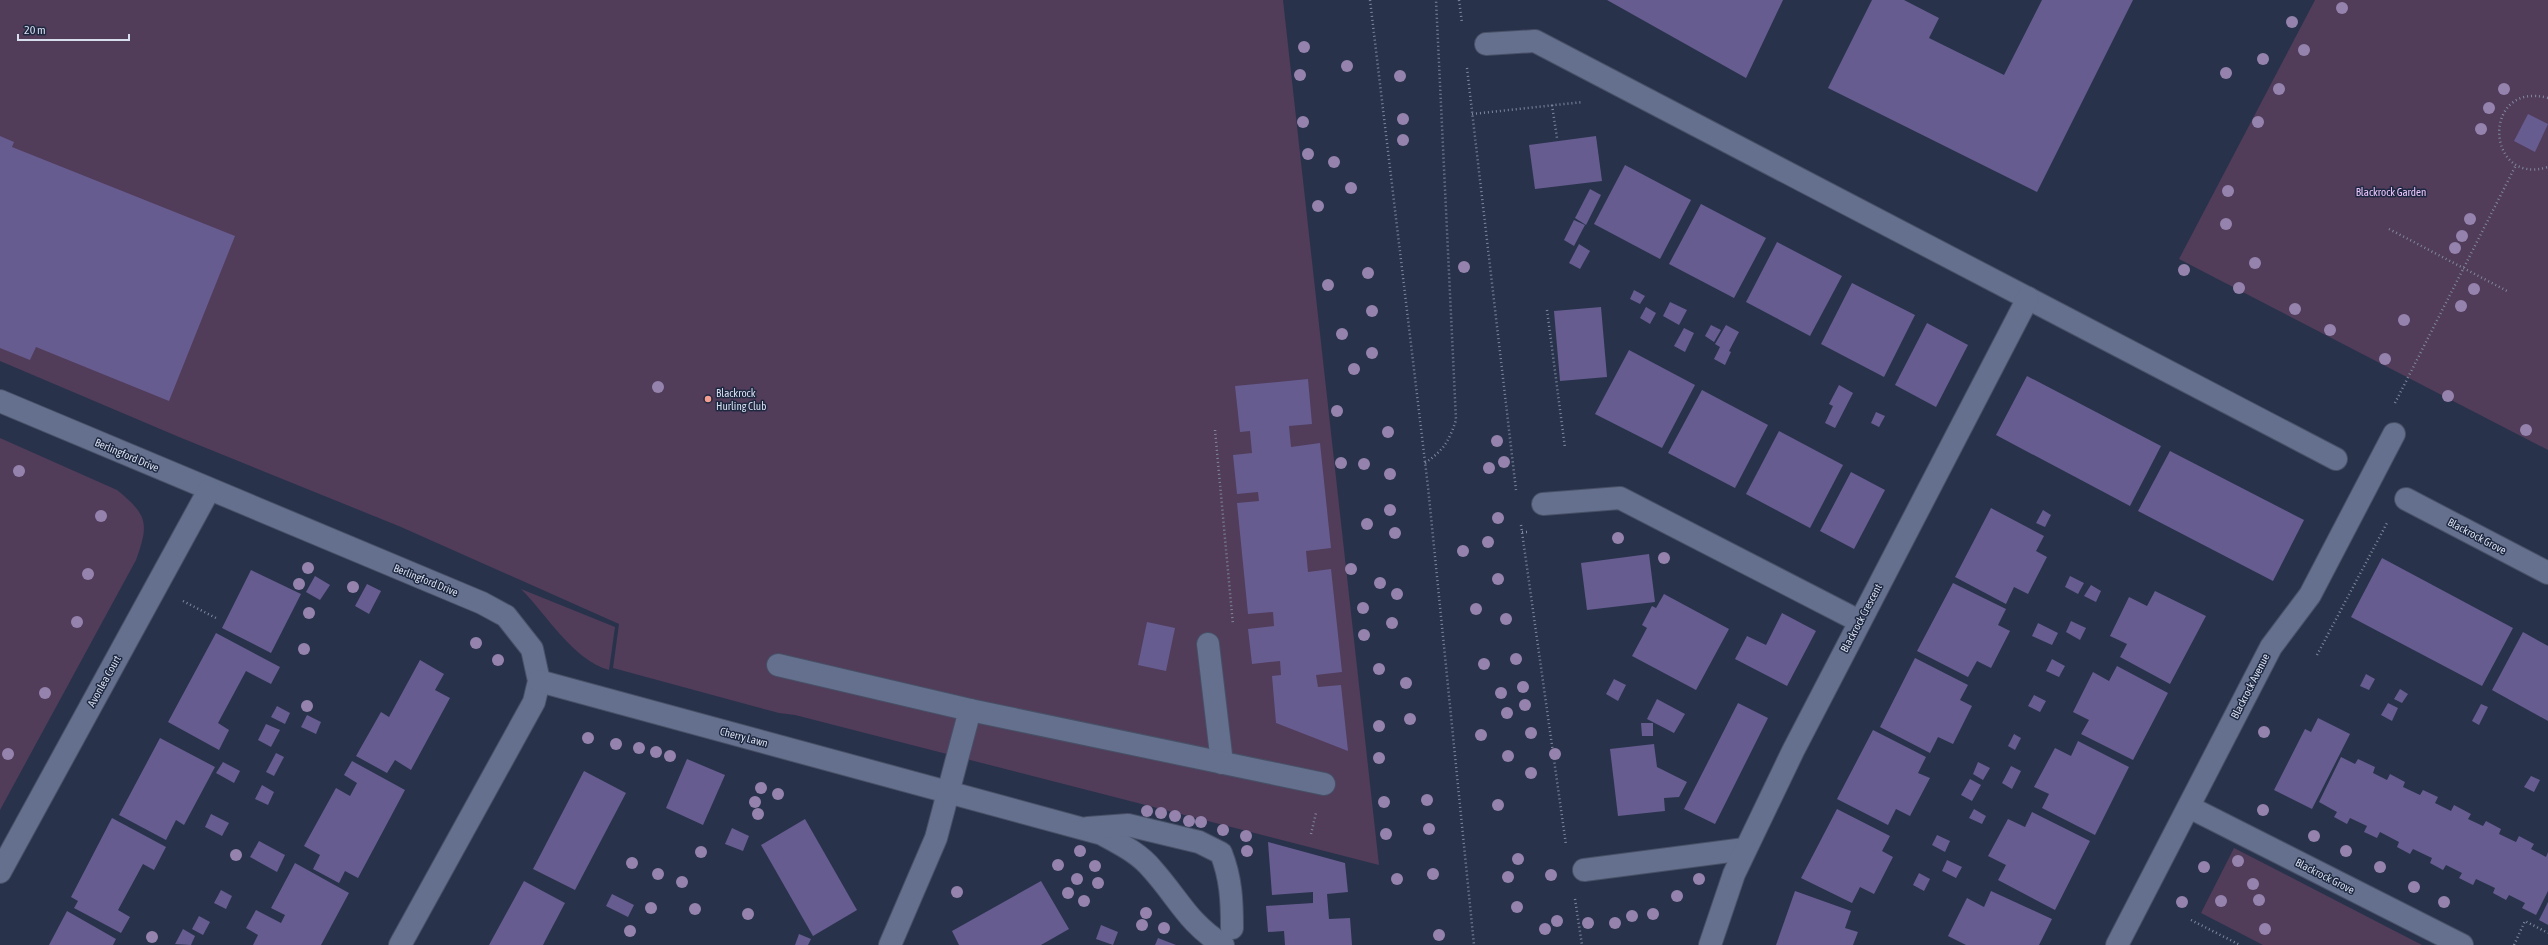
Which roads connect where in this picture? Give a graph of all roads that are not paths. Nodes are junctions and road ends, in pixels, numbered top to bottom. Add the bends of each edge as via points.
1 (1486, 44) dead end
2 (2028, 298) junction
3 (0, 401) edge
4 (2394, 434) road end
5 (2336, 459) dead end
6 (209, 490) junction
7 (2406, 498) dead end
8 (1543, 504) dead end
9 (2548, 573) edge
10 (1859, 621) junction
11 (1208, 644) dead end
12 (778, 665) dead end
13 (539, 681) junction
14 (970, 710) junction
15 (1222, 763) junction
16 (1324, 784) road end
17 (949, 792) junction
18 (2189, 807) junction
19 (1084, 828) junction
20 (1745, 849) junction
21 (1584, 870) dead end
22 (0, 872) edge
23 (1227, 936) edge
24 (400, 945) edge
25 (890, 945) edge
26 (1710, 945) edge
27 (2117, 945) edge
28 (2462, 945) edge

1 - 2 street via 1535,41
2 - 5 street
2 - 10 street, Blackrock Crescent
3 - 6 street, Berlingford Drive
4 - 18 street, Blackrock Avenue via 2310,595 2271,646
6 - 13 street, Berlingford Drive via 482,603 506,616 532,649
6 - 22 street, Avonlea Court
7 - 9 street, Blackrock Grove
8 - 10 street via 1620,498
10 - 20 street, Blackrock Crescent
11 - 15 street
12 - 14 street
13 - 17 street, Cherry Lawn
13 - 24 street, Berlingford Drive via 534,702
14 - 15 street
14 - 17 street
15 - 16 street
17 - 19 street, Cherry Lawn
17 - 25 street via 936,838
18 - 27 street, Blackrock Avenue
18 - 28 street, Blackrock Grove
19 - 23 street via 1102,834 1136,854 1152,868 1196,926
19 - 23 street via 1128,825 1199,842 1221,853 1229,873 1232,901
20 - 21 street
20 - 26 street, Blackrock Crescent

